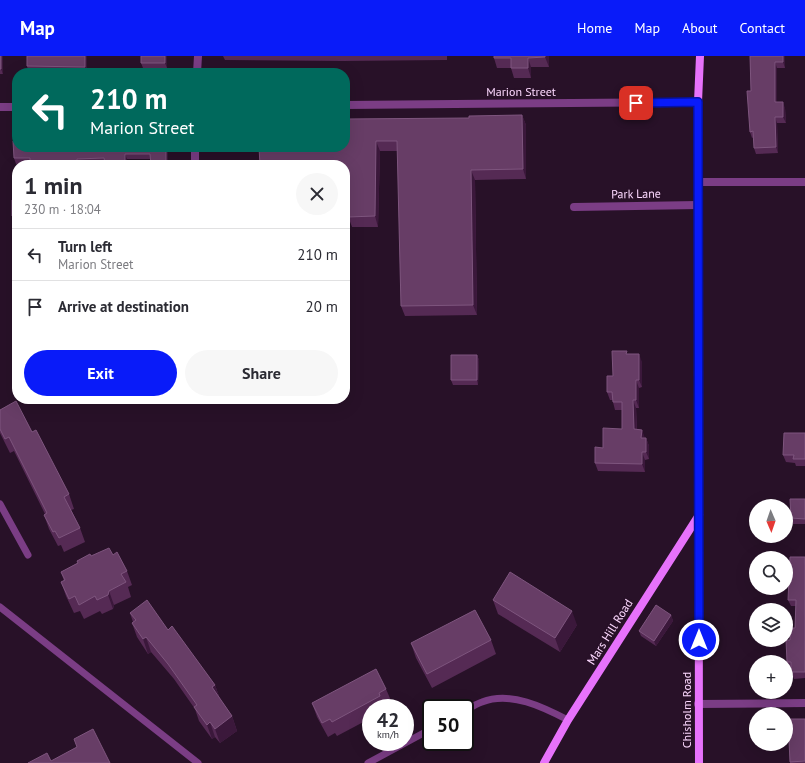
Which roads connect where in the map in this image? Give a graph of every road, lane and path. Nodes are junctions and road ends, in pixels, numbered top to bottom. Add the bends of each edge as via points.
1 (198, 56) edge
2 (700, 56) edge
3 (197, 68) edge
4 (698, 102) junction
5 (350, 105) edge
6 (0, 107) edge
7 (12, 107) edge
8 (698, 182) junction
9 (805, 182) edge
10 (698, 206) junction
11 (574, 207) dead end
12 (0, 504) edge
13 (699, 514) junction
14 (28, 555) dead end
15 (0, 607) edge
16 (805, 703) edge
17 (698, 704) junction
18 (474, 706) edge
19 (568, 720) junction
20 (422, 734) edge
21 (198, 763) edge
22 (368, 763) edge
23 (544, 763) edge
24 (699, 763) edge

1 - 3 street
2 - 4 main road, Chisholm Road
4 - 5 street, Marion Street
4 - 8 main road, Chisholm Road
6 - 7 street
8 - 9 street
8 - 10 main road, Chisholm Road
10 - 11 street, Park Lane
10 - 13 main road, Chisholm Road
12 - 14 lane
13 - 17 main road, Chisholm Road
13 - 19 main road, Mars Hill Road
15 - 21 lane
16 - 17 street
17 - 24 main road, Chisholm Road
18 - 19 lane via 496,699 512,699 531,703
19 - 23 main road, Mars Hill Road
20 - 22 lane

